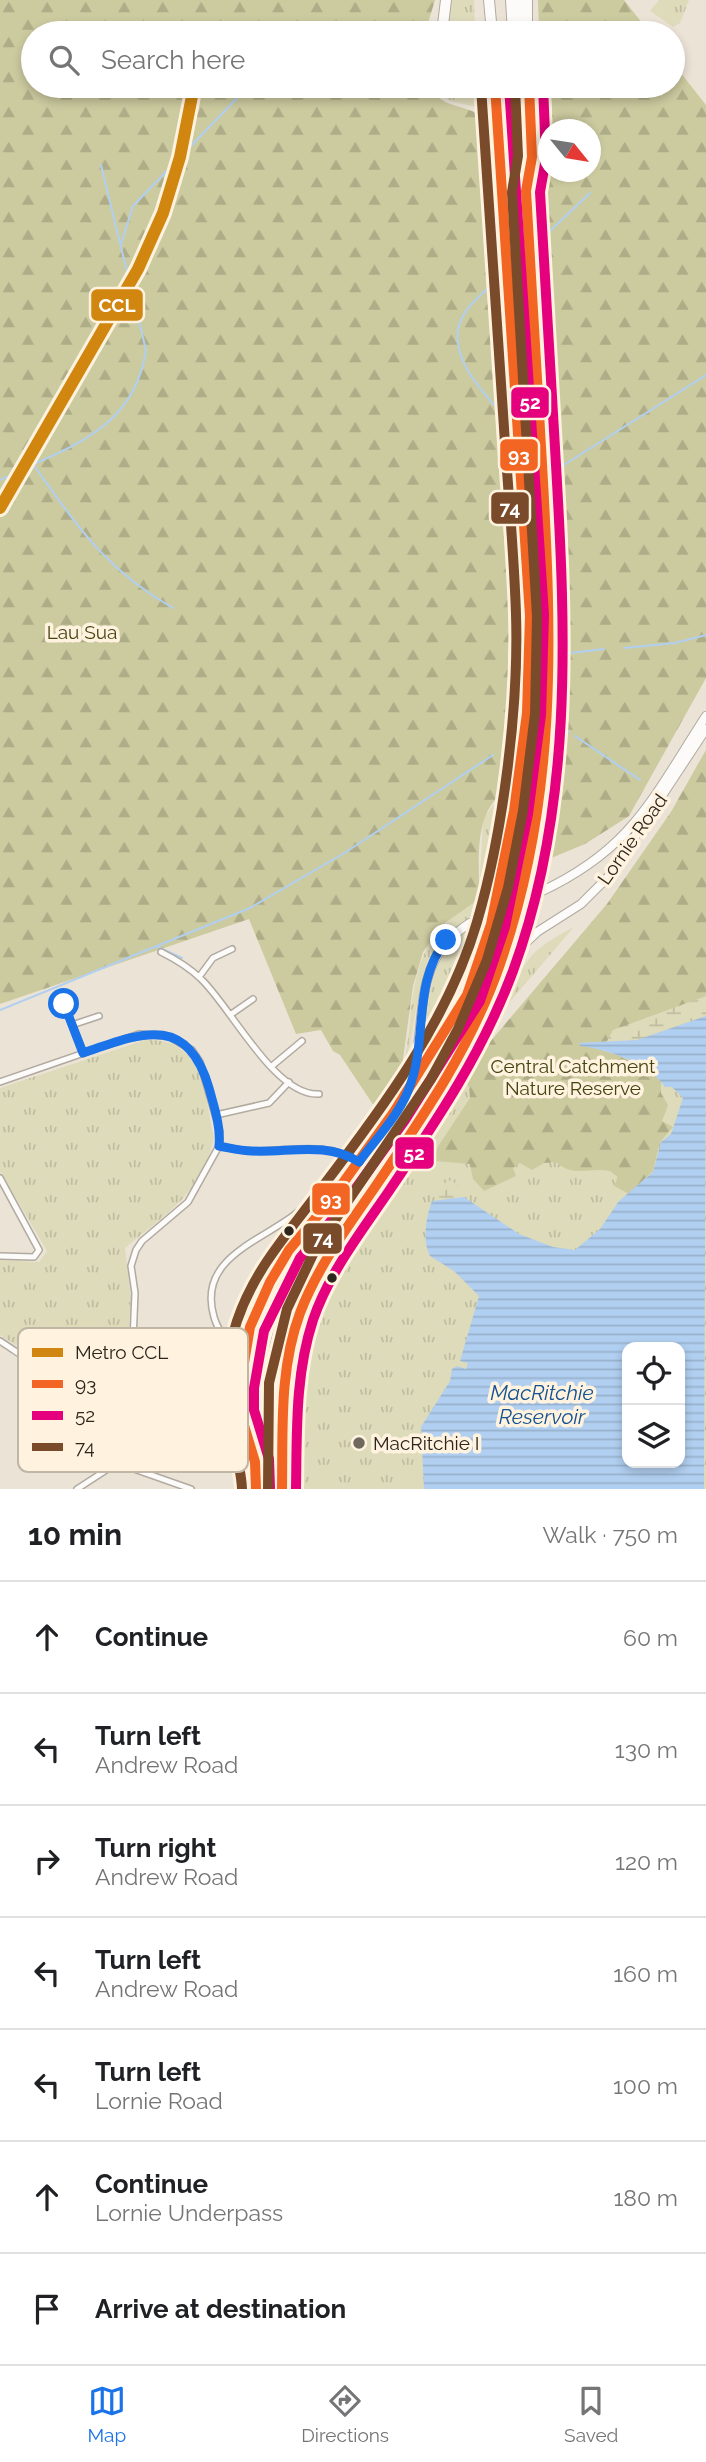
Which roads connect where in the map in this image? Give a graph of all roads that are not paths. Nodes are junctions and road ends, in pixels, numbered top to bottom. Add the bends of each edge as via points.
1 (446, 0) edge
2 (489, 0) edge
3 (511, 0) edge
4 (519, 0) edge
5 (527, 0) edge
6 (443, 21) edge
7 (491, 21) edge
8 (514, 21) edge
9 (516, 21) edge
10 (527, 21) edge
11 (496, 98) edge
12 (519, 98) edge
13 (530, 98) edge
14 (526, 189) junction
15 (706, 716) edge
16 (706, 729) edge
17 (540, 892) tunnel mouth
18 (470, 923) tunnel mouth
19 (232, 949) dead end
20 (161, 952) dead end
21 (199, 977) junction
22 (467, 995) junction
23 (253, 999) dead end
24 (64, 1004) dead end
25 (230, 1015) junction
26 (99, 1016) dead end
27 (72, 1025) junction
28 (471, 1035) junction
29 (302, 1041) dead end
30 (83, 1053) junction
31 (272, 1066) junction
32 (0, 1082) edge
33 (289, 1082) junction
34 (408, 1092) junction
35 (319, 1094) dead end
36 (216, 1115) junction
37 (219, 1146) junction
38 (399, 1149) junction
39 (359, 1162) junction
40 (0, 1178) edge
41 (3, 1188) edge
42 (313, 1197) dead end
43 (0, 1256) edge
44 (134, 1328) edge
45 (218, 1328) edge
46 (0, 1341) edge
47 (248, 1342) edge
48 (18, 1352) edge
49 (248, 1439) edge
50 (268, 1444) junction
51 (255, 1462) junction
52 (281, 1469) junction
53 (103, 1472) edge
54 (143, 1472) edge
55 (257, 1488) edge
56 (279, 1488) edge
57 (77, 1489) edge
58 (191, 1489) edge

1 - 6 highway
2 - 7 highway
3 - 8 highway
4 - 9 highway
5 - 10 highway
11 - 22 highway via 530,616 527,713 514,811 491,924
12 - 14 highway
13 - 14 highway via 532,158
14 - 28 highway via 551,616 549,715 522,891 500,965
15 - 17 street, Lornie Road via 626,835 602,857
16 - 28 street, Lornie Road via 609,876 581,904 520,948
18 - 34 street via 446,940 429,967
19 - 21 street via 214,958
20 - 21 street
21 - 25 street
22 - 34 main road
22 - 55 highway, bridge via 434,1068 298,1262 268,1330 252,1411
23 - 25 street
24 - 27 street
25 - 31 street
26 - 27 street
27 - 30 street
28 - 38 highway via 443,1086
29 - 31 street
30 - 32 street
30 - 36 street via 139,1034 168,1037 191,1050 200,1062
31 - 33 street
33 - 35 street via 309,1095
33 - 36 street via 269,1102
34 - 39 main road
36 - 37 street
37 - 39 street via 249,1151 311,1149 336,1152
37 - 44 street via 188,1202 136,1250 131,1266
38 - 50 highway via 311,1268 293,1306 272,1377
38 - 52 main road via 328,1256 300,1314 283,1385
39 - 47 main road via 276,1271 259,1304
40 - 41 street
41 - 43 street via 38,1246 34,1257
42 - 45 street via 230,1258 213,1282 212,1309
46 - 48 street
49 - 51 main road
50 - 55 highway, bridge
50 - 56 highway, bridge
51 - 52 main road
51 - 55 main road
52 - 56 main road
53 - 57 street
54 - 58 street
55 - 56 main road

